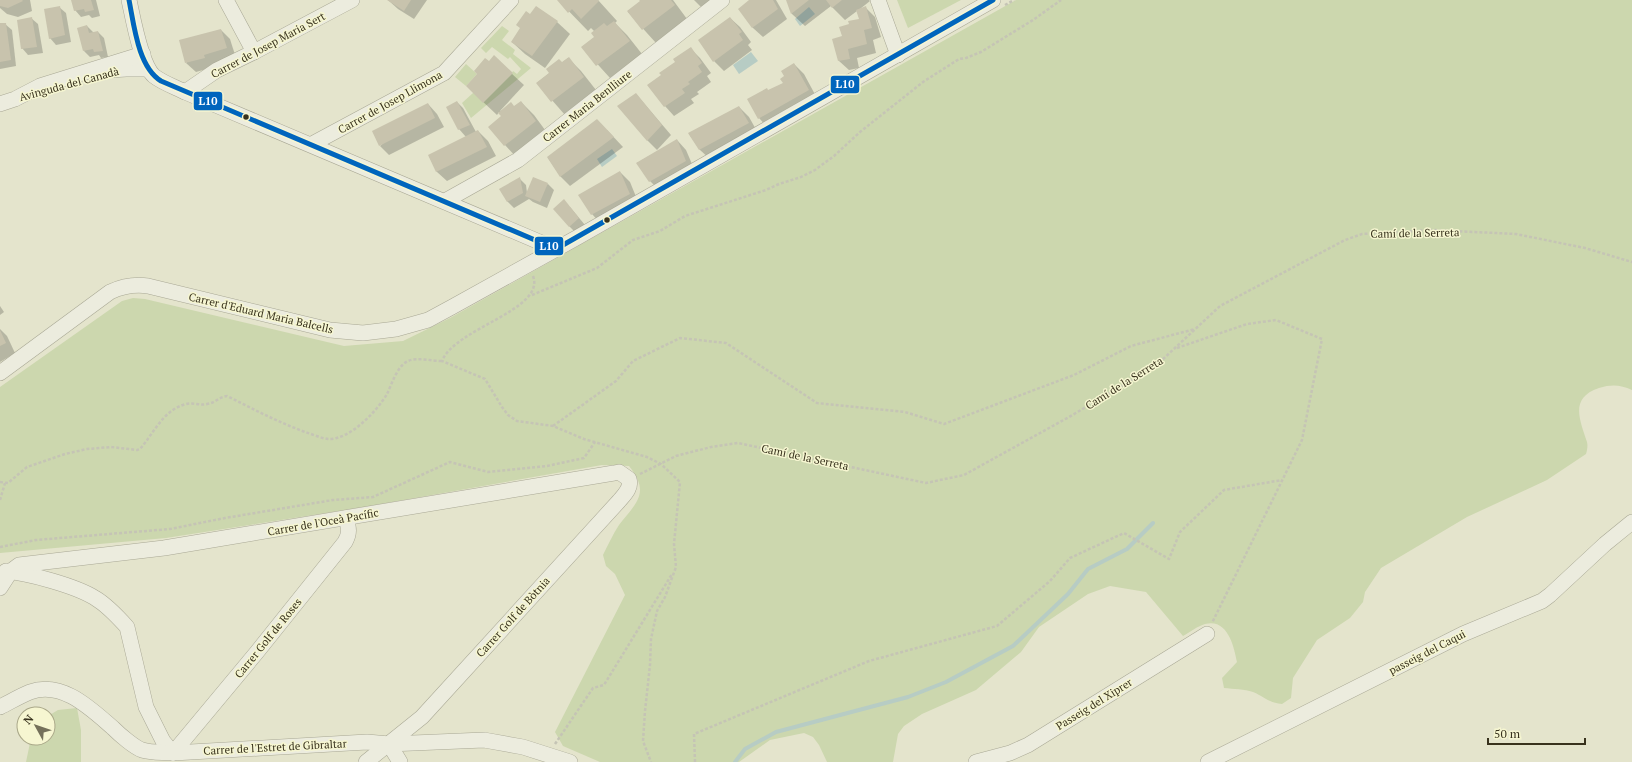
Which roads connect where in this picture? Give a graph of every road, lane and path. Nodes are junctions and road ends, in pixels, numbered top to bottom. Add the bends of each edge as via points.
1 (129, 0) edge
2 (226, 0) edge
3 (352, 0) edge
4 (510, 0) edge
5 (722, 0) edge
6 (878, 0) edge
7 (993, 0) edge
8 (1061, 0) edge
9 (254, 52) junction
10 (143, 54) junction
11 (898, 55) junction
12 (148, 69) junction
13 (185, 92) junction
14 (15, 99) junction
15 (0, 104) edge
16 (312, 144) junction
17 (445, 201) junction
18 (556, 249) junction
19 (1632, 262) edge
20 (1196, 328) junction
21 (1174, 349) junction
22 (442, 361) junction
23 (0, 374) edge
24 (553, 426) junction
25 (594, 442) junction
26 (661, 464) junction
27 (1282, 480) junction
28 (0, 482) edge
29 (629, 482) junction
30 (5, 483) junction
31 (0, 500) edge
32 (346, 518) junction
33 (1632, 522) edge
34 (0, 547) edge
35 (676, 567) junction
36 (6, 571) edge
37 (0, 588) edge
38 (1207, 634) joint
39 (0, 707) edge
40 (389, 744) junction
41 (173, 753) junction
42 (548, 754) junction
43 (366, 762) edge
44 (400, 762) edge
45 (570, 762) edge
46 (651, 762) edge
47 (695, 762) edge
48 (976, 762) edge
49 (1208, 762) edge

1 - 10 street
2 - 9 street
3 - 9 street, Carrer de Josep Maria Sert
4 - 16 street, Carrer de Josep Llimona via 444,73
5 - 17 street, Carrer Maria Benlliure via 518,160
6 - 11 street
7 - 11 street, Carrer d'Eduard Maria Balcells
8 - 22 path via 980,52 959,59 923,82 815,170 766,190 685,216 660,231 633,240 597,268 531,295 510,312 477,329 457,342
9 - 13 street, Carrer de Josep Maria Sert via 217,70
10 - 12 street
10 - 14 street, Avinguda del Canadà via 40,86
11 - 18 street, Carrer d'Eduard Maria Balcells
12 - 13 street via 159,79
12 - 14 street, Avinguda del Canadà via 115,70
13 - 16 street
14 - 15 street, Avinguda del Canadà
16 - 17 street
17 - 18 street
18 - 23 street, Carrer d'Eduard Maria Balcells via 428,320 396,329 363,333 330,330 139,284 127,286 110,292
19 - 20 path, Camí de la Serreta via 1585,248 1516,234 1433,230 1362,234 1345,240 1220,306
20 - 21 path, Camí de la Serreta
20 - 24 path via 1131,346 1074,375 944,424 905,412 817,403 726,343 680,338 633,361 616,381
21 - 26 path, Camí de la Serreta via 1161,362 1069,417 956,477 926,483 738,443 676,456
21 - 27 path via 1248,324 1276,320 1322,339 1302,440
22 - 24 path via 485,379 508,415 517,420
22 - 30 path via 408,361 402,366 376,410 362,424 336,438 329,439 275,420 223,396 209,404 186,404 175,409 161,421 140,449 111,447 65,454 27,467 14,479
24 - 25 path
25 - 26 path via 633,452
25 - 34 path via 584,458 547,466 488,472 450,462 373,497 333,500 170,529 36,540
26 - 29 path, Camí de la Serreta
26 - 35 path via 680,482 674,544
27 - 38 path
27 - 47 path via 1224,490 1180,532 1169,558 1124,533 1070,558 1050,582 998,626 869,661 694,734
28 - 30 path
29 - 32 street, Carrer de l'Oceà Pacífic via 619,472
29 - 40 street, Carrer Golf de Bòtnia via 627,491 619,501 422,717
30 - 31 path
32 - 36 street, Carrer de l'Oceà Pacífic via 164,548 19,565
32 - 41 street, Carrer Golf de Roses via 349,529 345,542
33 - 49 street, passeig del Caqui via 1542,601 1463,634
35 - 42 path via 604,685 593,688
35 - 46 path via 657,611 651,639 643,741
36 - 37 street
36 - 41 street via 64,585 88,594 119,618 127,627 146,707 163,741
38 - 48 street, Passeig del Xiprer via 1028,745 1010,753
39 - 41 street, Carrer de l'Estret de Gibraltar via 30,692 61,692 71,695 92,709 121,736 142,750
40 - 41 street, Carrer de l'Estret de Gibraltar via 367,742
40 - 42 street, Carrer de l'Estret de Gibraltar via 484,740
40 - 43 street, Carrer Golf de Bòtnia
40 - 44 street
42 - 45 street, Carrer de l'Estret de Gibraltar

